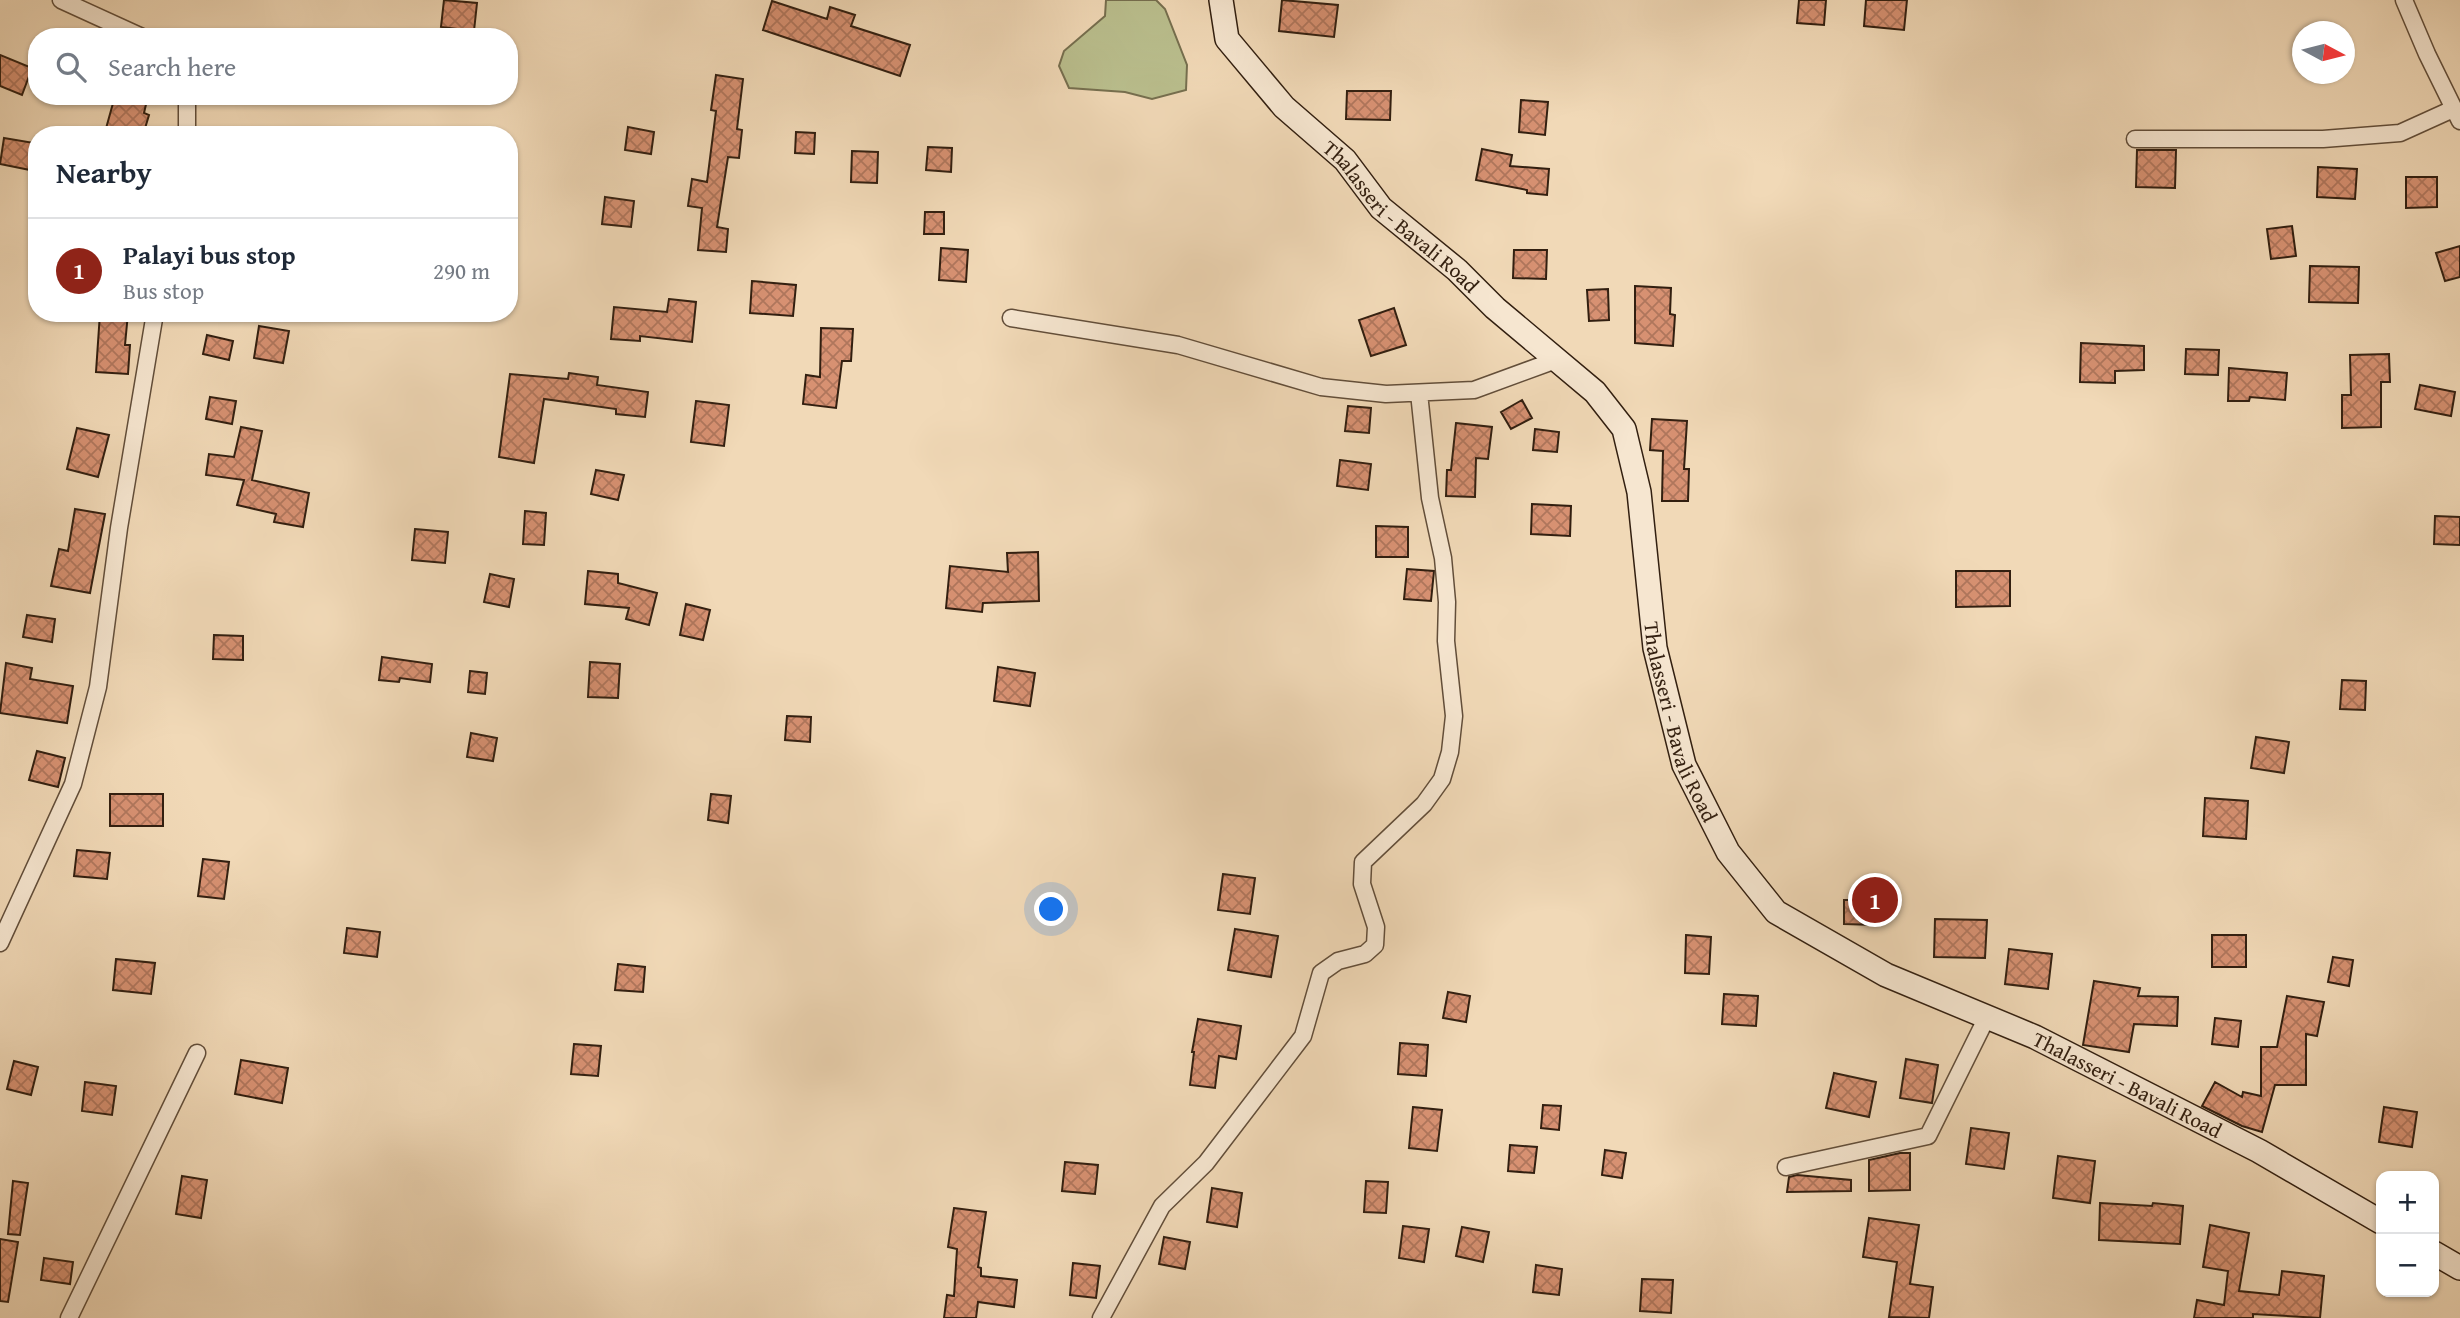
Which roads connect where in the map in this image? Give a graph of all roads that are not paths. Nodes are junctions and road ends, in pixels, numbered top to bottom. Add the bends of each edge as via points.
1 (61, 0) edge
2 (1221, 0) edge
3 (2404, 0) edge
4 (122, 28) edge
5 (186, 105) edge
6 (2457, 115) edge
7 (187, 126) edge
8 (2135, 139) dead end
9 (1011, 318) dead end
10 (153, 322) edge
11 (1556, 359) junction
12 (1419, 393) junction
13 (0, 943) edge
14 (1987, 1017) junction
15 (197, 1053) dead end
16 (1786, 1167) dead end
17 (2376, 1219) edge
18 (2439, 1256) edge
19 (2460, 1268) edge
20 (69, 1318) edge
21 (1101, 1318) edge

1 - 4 street
2 - 11 main road, Thalasseri - Bavali Road via 1227,39 1284,107 1345,160 1381,208
3 - 6 street
5 - 7 street
6 - 8 street via 2400,133 2323,139
9 - 12 street via 1178,345 1321,387
10 - 13 street via 98,687 73,784
11 - 12 street via 1474,390
11 - 14 main road, Thalasseri - Bavali Road via 1595,392 1624,429 1639,492 1656,648 1684,765 1728,852 1776,912 1886,975
12 - 21 street via 1430,498 1443,558 1454,716 1442,779 1424,804 1363,862 1362,884 1376,927 1375,945 1321,974 1303,1036 1206,1163 1162,1206
14 - 16 street via 1928,1136
14 - 17 main road, Thalasseri - Bavali Road via 2259,1151
15 - 20 street
18 - 19 main road

